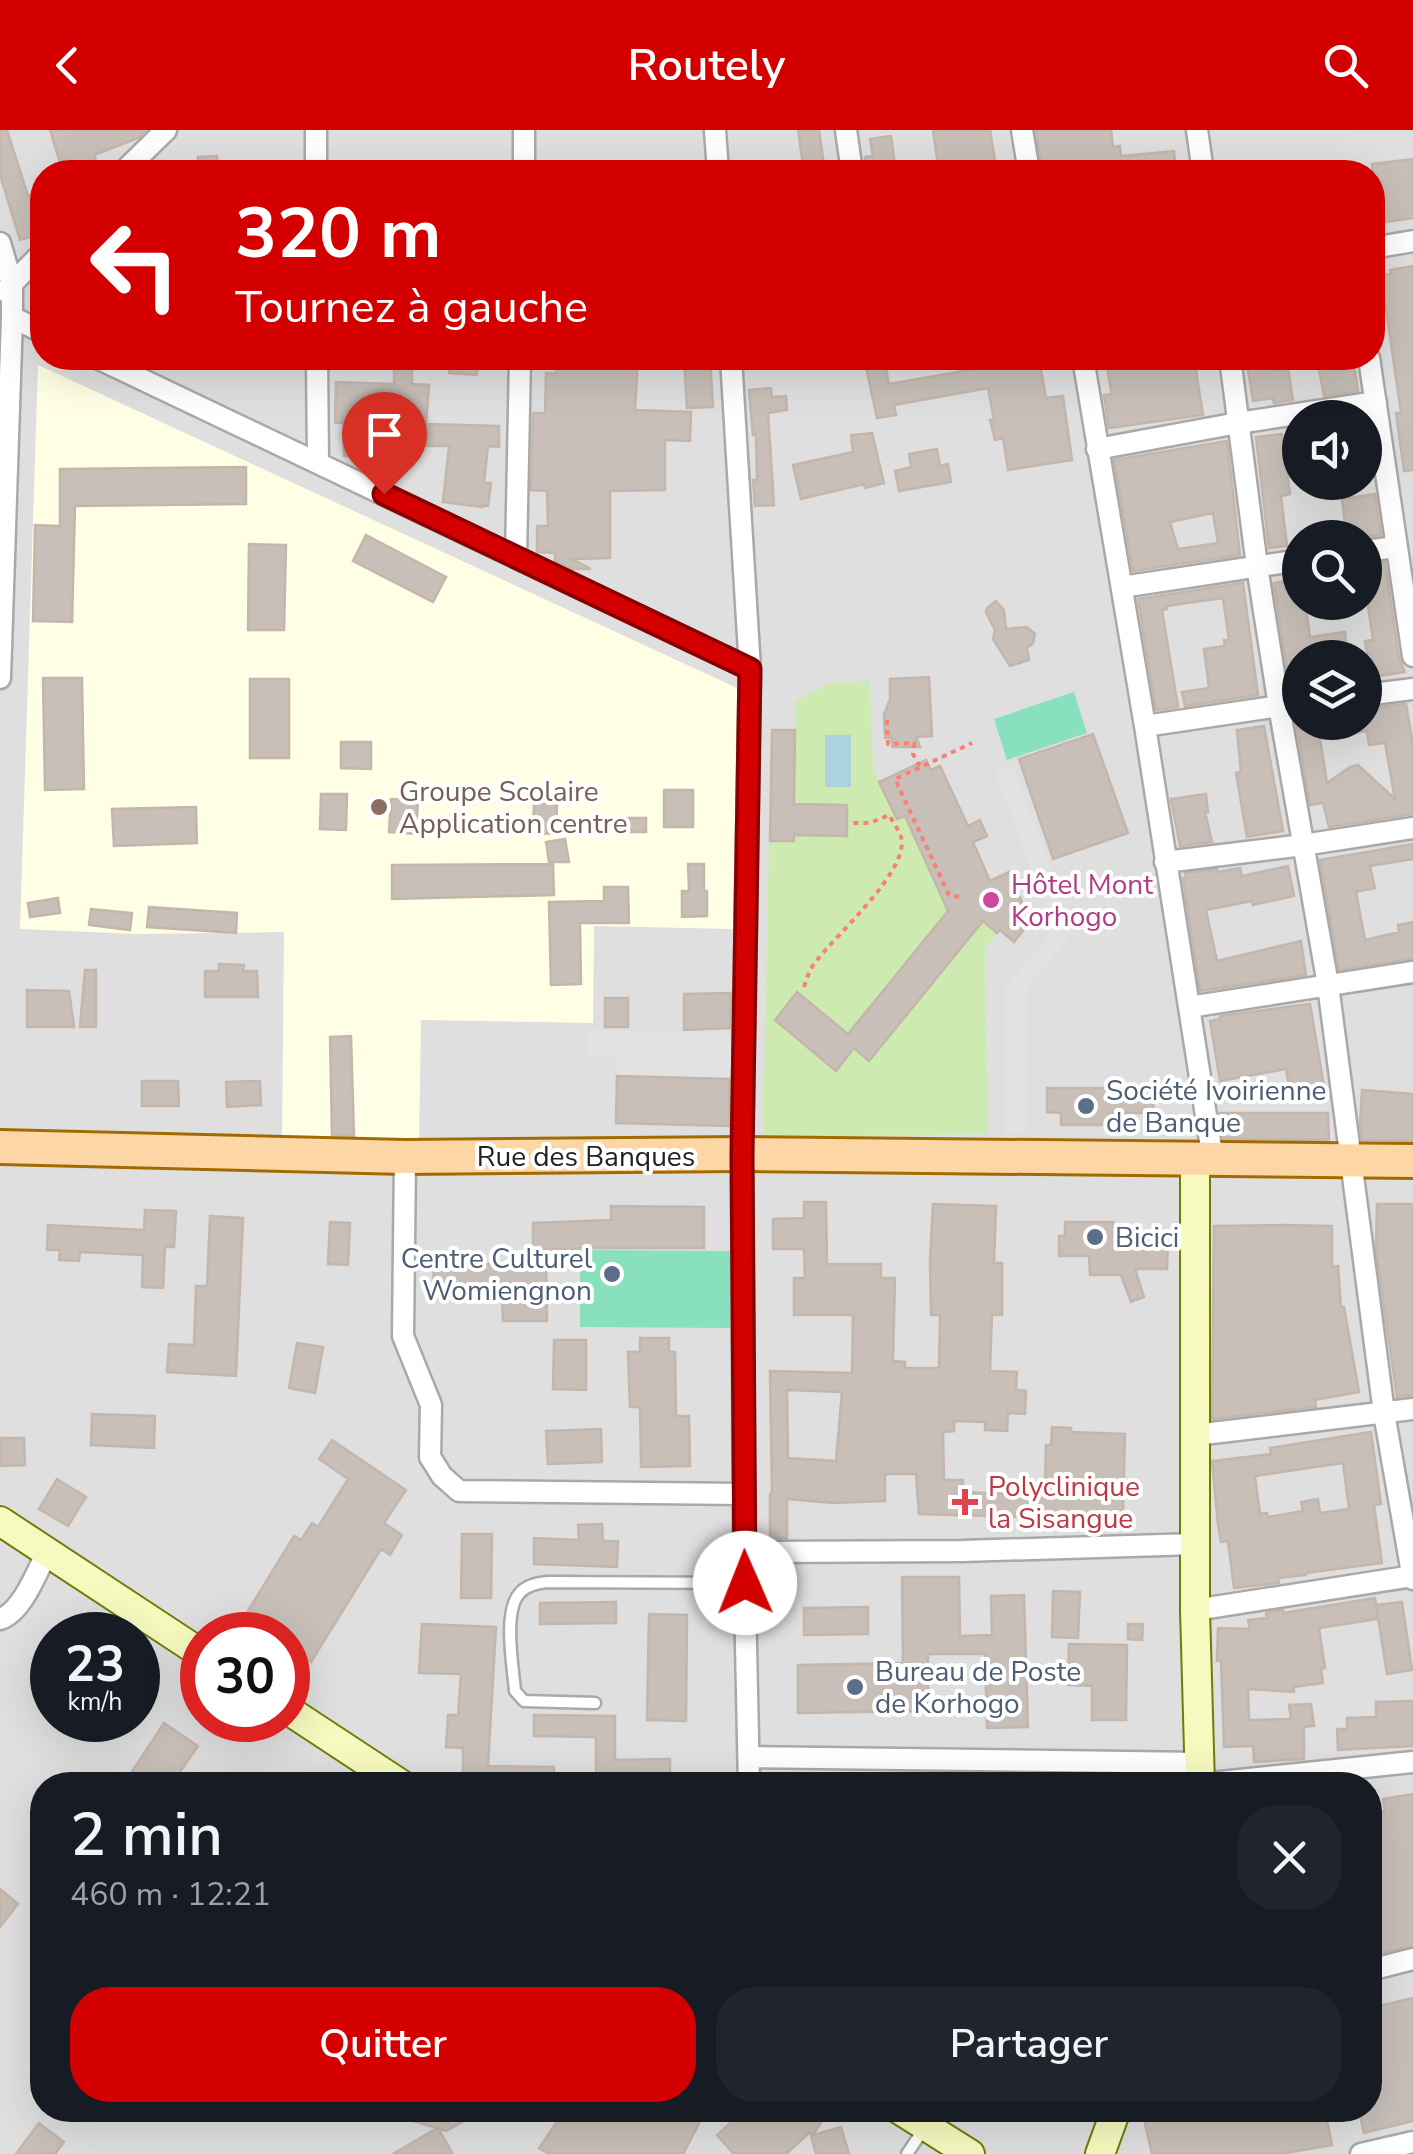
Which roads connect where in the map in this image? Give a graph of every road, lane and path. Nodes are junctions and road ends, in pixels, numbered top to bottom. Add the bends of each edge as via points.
1 (166, 130) edge
2 (316, 130) edge
3 (524, 130) edge
4 (715, 130) edge
5 (846, 130) edge
6 (1022, 130) edge
7 (1196, 130) edge
8 (135, 160) edge
9 (316, 160) edge
10 (524, 160) edge
11 (717, 160) edge
12 (850, 160) edge
13 (1027, 160) edge
14 (1201, 160) edge
15 (1413, 241) edge
16 (0, 243) edge
17 (1385, 246) edge
18 (30, 265) edge
19 (6, 290) edge
20 (12, 318) junction
21 (30, 326) edge
22 (122, 370) edge
23 (317, 370) edge
24 (520, 370) edge
25 (732, 370) edge
26 (1084, 370) edge
27 (1231, 370) edge
28 (1372, 370) edge
29 (1376, 400) edge
30 (1282, 416) edge
31 (1238, 423) junction
32 (1382, 446) edge
33 (1097, 449) junction
34 (318, 462) junction
35 (1396, 547) junction
36 (1382, 549) edge
37 (516, 557) junction
38 (1282, 563) edge
39 (1257, 566) junction
40 (1122, 586) junction
41 (1413, 656) edge
42 (750, 669) junction
43 (1282, 674) edge
44 (0, 678) edge
45 (1413, 689) edge
46 (1382, 693) edge
47 (1282, 705) edge
48 (887, 720) dead end
49 (1145, 726) junction
50 (1293, 740) edge
51 (972, 743) dead end
52 (920, 767) junction
53 (849, 822) dead end
54 (1413, 828) edge
55 (1304, 845) junction
56 (1165, 862) junction
57 (959, 898) dead end
58 (1413, 972) edge
59 (1328, 985) junction
60 (804, 987) dead end
61 (1190, 1007) junction
62 (0, 1147) edge
63 (742, 1154) junction
64 (404, 1157) junction
65 (1204, 1160) junction
66 (1349, 1161) junction
67 (1413, 1161) edge
68 (1413, 1409) edge
69 (1384, 1413) junction
70 (1195, 1435) junction
71 (744, 1494) junction
72 (0, 1522) edge
73 (1196, 1544) junction
74 (47, 1552) junction
75 (744, 1552) junction
76 (1413, 1577) edge
77 (745, 1583) junction
78 (1195, 1610) junction
79 (0, 1618) edge
80 (180, 1640) edge
81 (595, 1703) dead end
82 (310, 1724) edge
83 (750, 1758) junction
84 (1413, 1762) edge
85 (382, 1772) edge
86 (749, 1772) edge
87 (1082, 1772) edge
88 (1200, 1772) edge
89 (1271, 1772) edge
90 (1413, 1959) edge
91 (1382, 1967) edge
92 (920, 2122) edge
93 (1112, 2122) edge
94 (926, 2126) junction
95 (1413, 2142) edge
96 (907, 2154) edge
97 (970, 2154) edge
98 (1100, 2154) edge
99 (1361, 2154) edge

1 - 8 street
2 - 9 street
3 - 10 street
4 - 11 street
5 - 12 street
6 - 13 street
7 - 14 street
15 - 17 street
16 - 19 street
18 - 19 street
19 - 20 street
20 - 21 street
20 - 44 street
22 - 34 street
23 - 34 street
24 - 37 street
25 - 42 street
26 - 33 street
27 - 31 street
28 - 29 street
30 - 31 street
31 - 33 street
31 - 39 street
32 - 35 street
33 - 40 street
34 - 37 street
35 - 36 street
35 - 41 street
37 - 42 street
38 - 39 street
39 - 40 street
39 - 43 street
40 - 49 street
42 - 63 street
45 - 46 street
47 - 49 street
48 - 52 path via 888,744 914,743
49 - 56 street
50 - 55 street
51 - 52 path
52 - 57 path via 895,779 949,895
53 - 60 path via 890,816 902,839 899,855 874,896 819,957
54 - 55 street
55 - 56 street
55 - 59 street
56 - 61 street
58 - 59 street
59 - 61 street
59 - 66 street
61 - 65 street
62 - 64 main road, Rue des Banques
63 - 64 main road, Rue des Banques
63 - 65 main road, Rue des Banques
63 - 71 street
64 - 71 street via 403,1336 431,1405 430,1457 442,1476 459,1491
65 - 66 main road, Rue des Banques
65 - 70 street
66 - 67 main road, Rue des Banques
66 - 69 street
68 - 69 street
69 - 70 street
69 - 76 street
70 - 73 street
71 - 75 street
72 - 74 street
73 - 75 street
73 - 78 street
74 - 79 street via 27,1592
74 - 80 street
75 - 77 street
76 - 78 street
77 - 81 lane via 548,1582 521,1590 510,1630 515,1691 524,1702
77 - 83 street
78 - 88 street
82 - 85 street
83 - 86 street
83 - 87 street
84 - 89 street
90 - 91 street
92 - 94 street
93 - 98 street
94 - 96 lane
94 - 97 street
95 - 99 street

